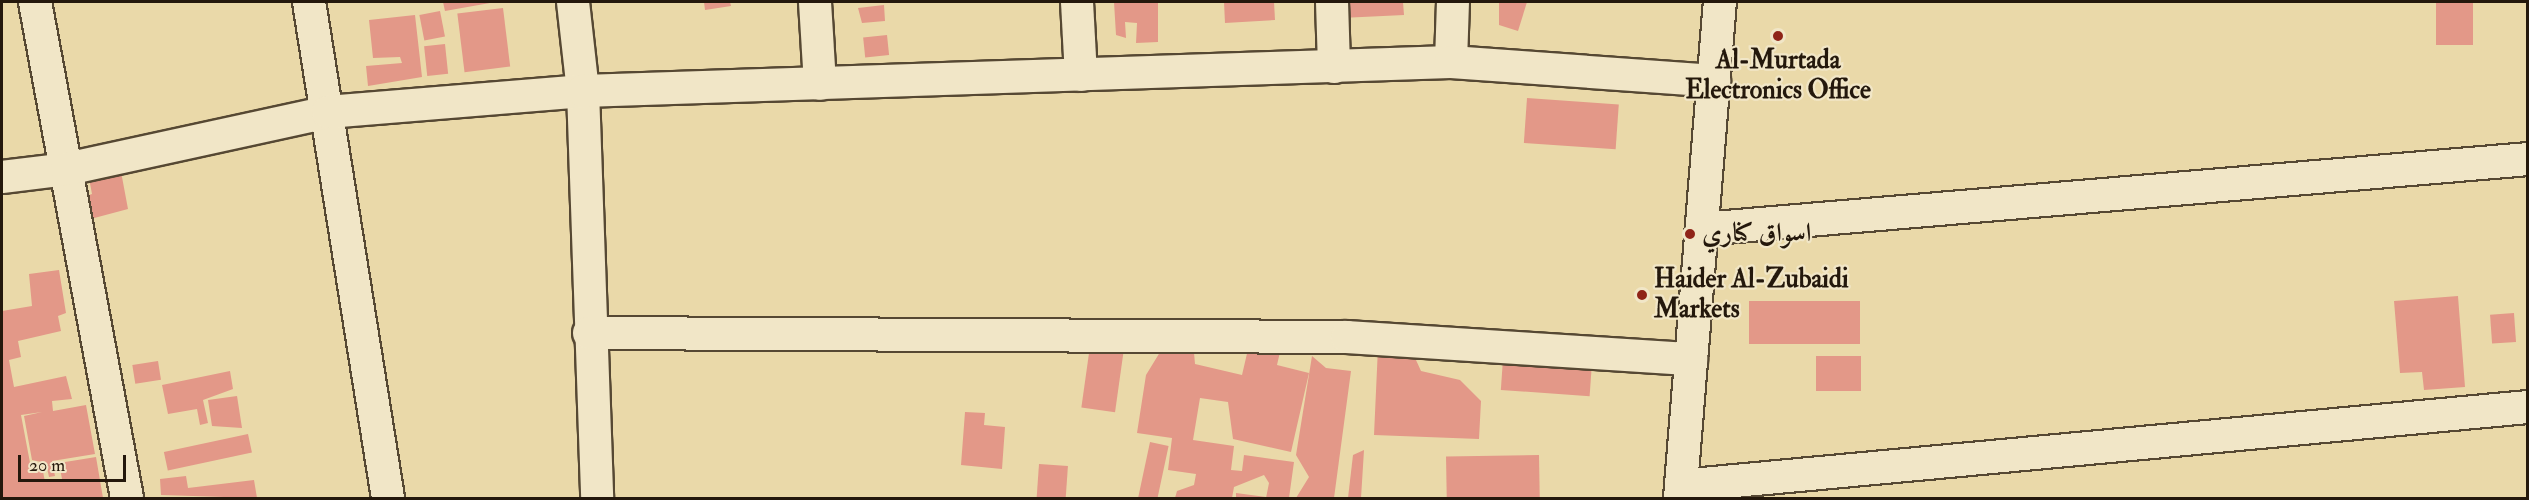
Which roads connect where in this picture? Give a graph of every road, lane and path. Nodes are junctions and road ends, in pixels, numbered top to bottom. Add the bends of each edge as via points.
1 (35, 2) edge
2 (309, 2) edge
3 (573, 2) edge
4 (815, 2) edge
5 (1077, 2) edge
6 (1332, 2) edge
7 (1453, 2) edge
8 (1720, 2) edge
9 (1451, 63) junction
10 (1334, 67) junction
11 (1081, 75) junction
12 (1714, 81) junction
13 (820, 84) junction
14 (583, 91) junction
15 (328, 112) junction
16 (2528, 159) edge
17 (67, 169) junction
18 (2, 177) edge
19 (1702, 229) junction
20 (589, 333) junction
21 (1692, 359) junction
22 (2528, 407) edge
23 (1681, 492) edge
24 (127, 498) edge
25 (388, 498) edge
26 (597, 498) edge

1 - 17 street
2 - 15 street
3 - 14 street
4 - 13 street
5 - 11 street
6 - 10 street
7 - 9 street
8 - 12 street
9 - 10 street
9 - 12 street
10 - 11 street
11 - 13 street
12 - 19 street
13 - 14 street
14 - 15 street
14 - 20 street
15 - 17 street
15 - 25 street
16 - 19 street
17 - 18 street
17 - 24 street
19 - 21 street
20 - 21 street via 1347,337
20 - 26 street
21 - 23 street
22 - 23 street

